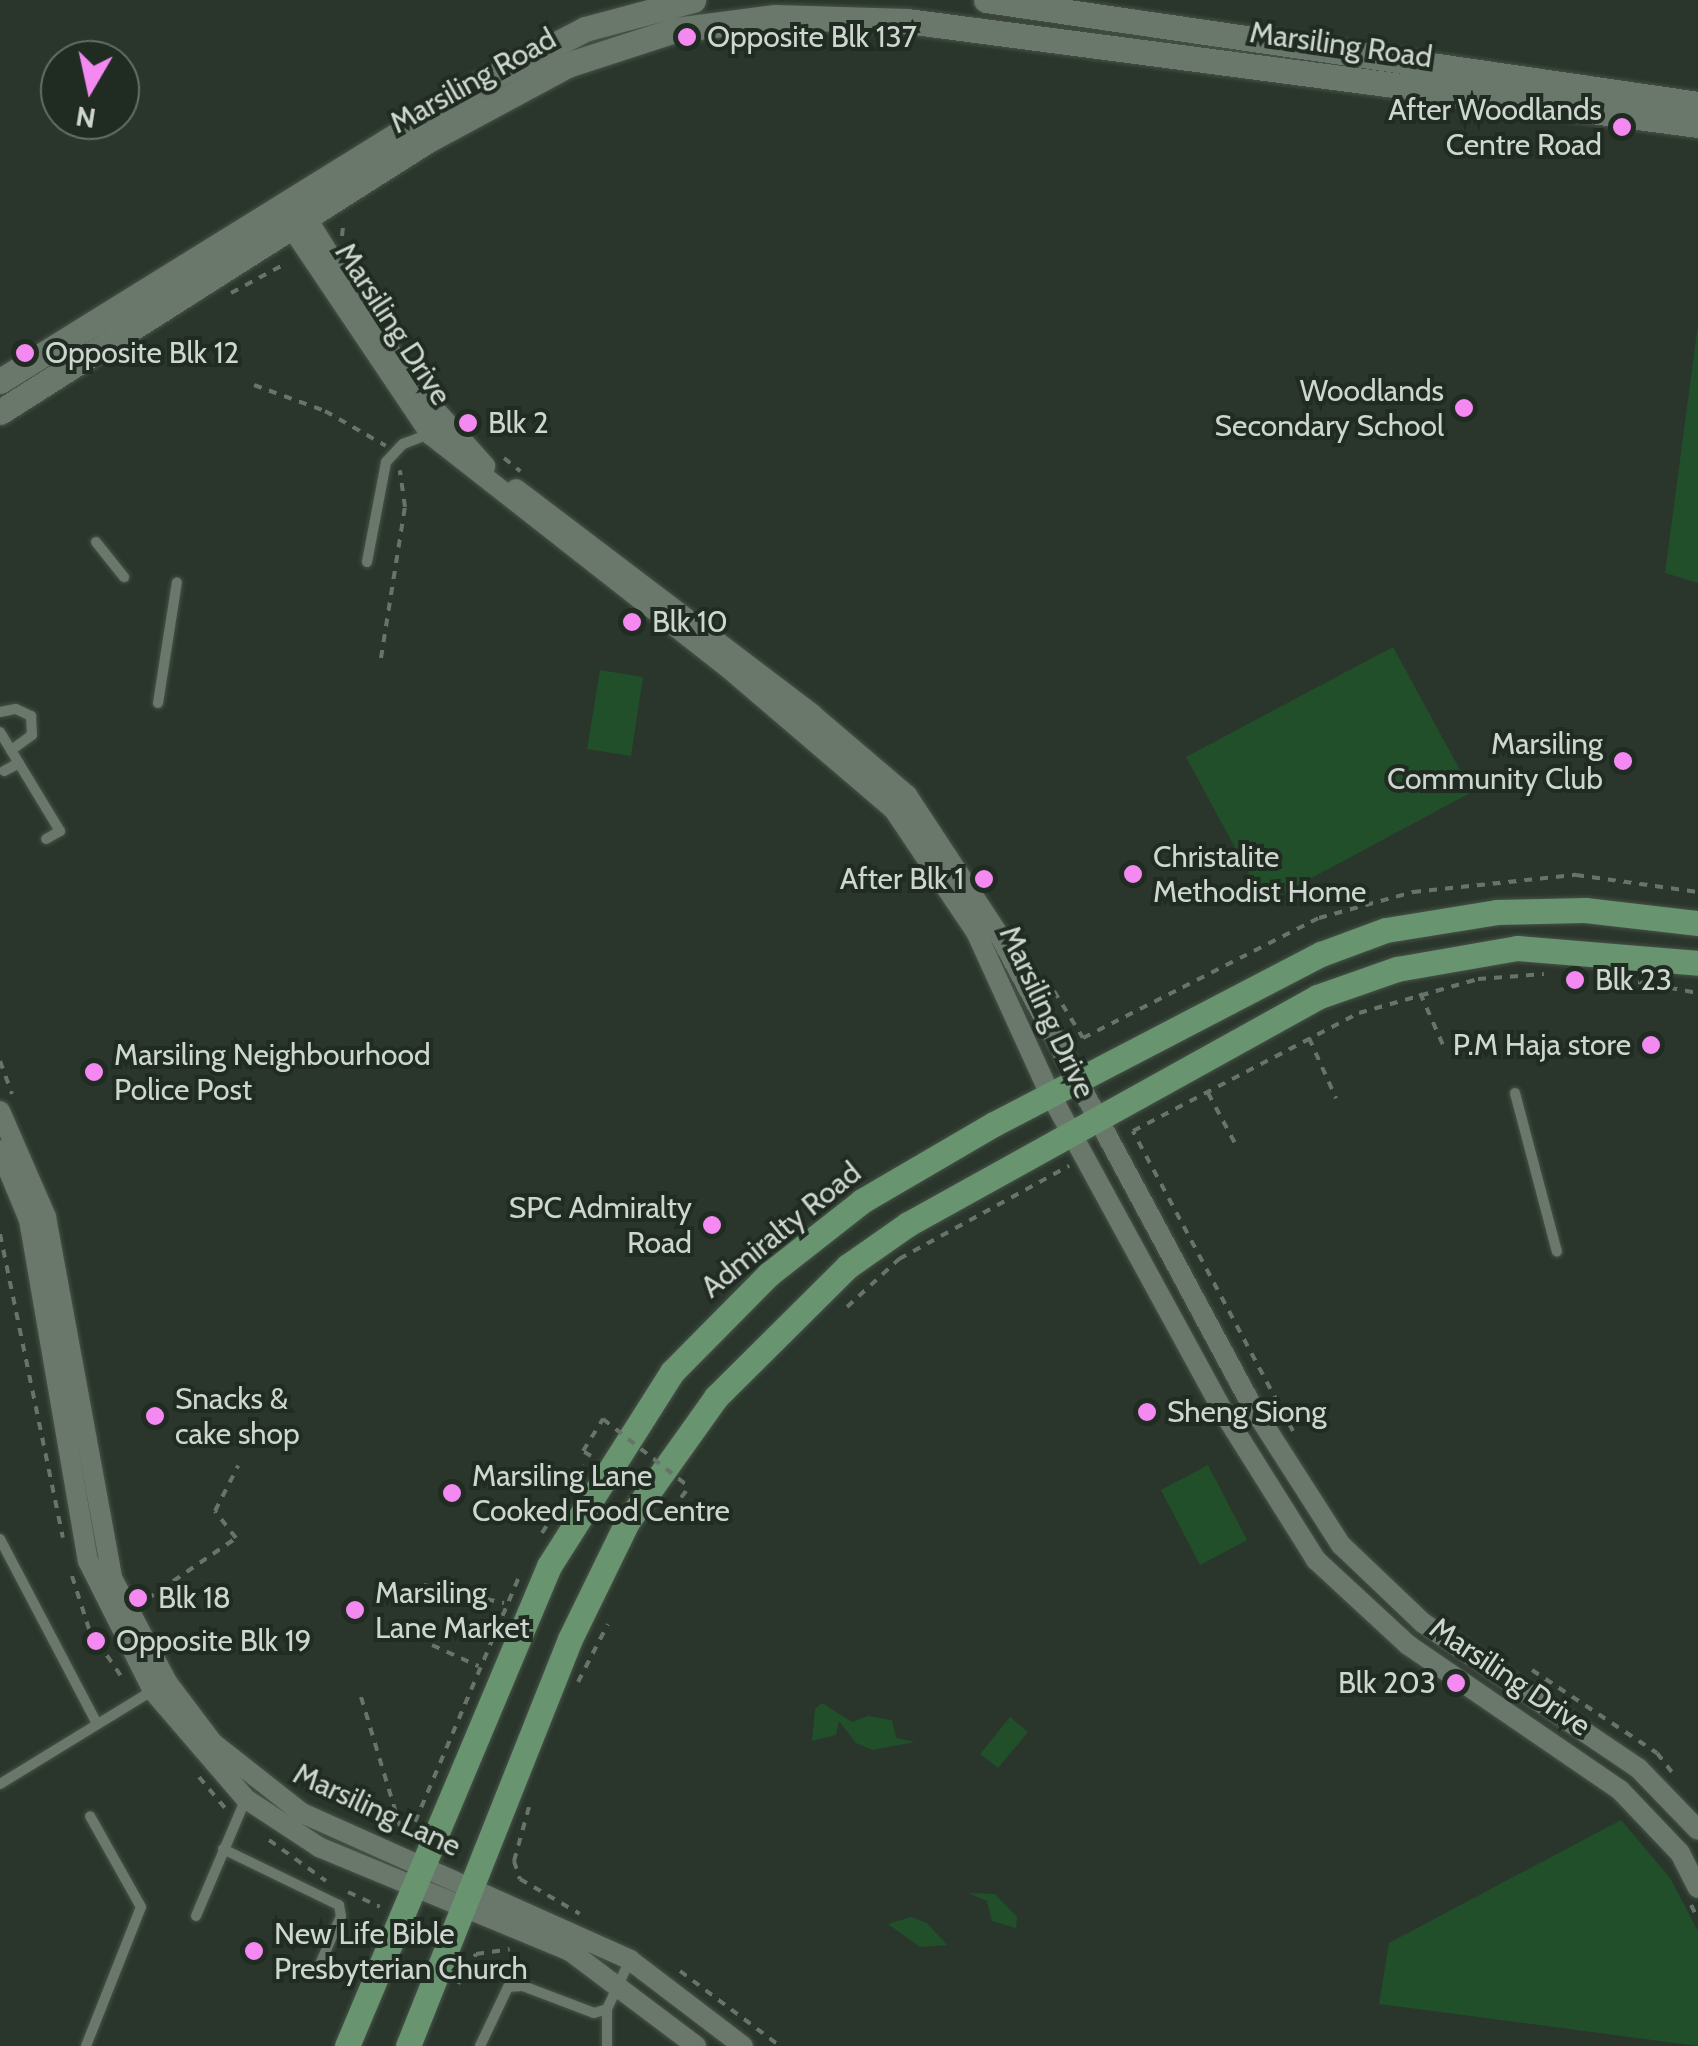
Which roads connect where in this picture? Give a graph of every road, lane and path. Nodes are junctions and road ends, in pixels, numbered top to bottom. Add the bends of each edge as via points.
1 (692, 0) edge
2 (986, 0) edge
3 (1698, 104) edge
4 (1698, 124) edge
5 (293, 213) junction
6 (342, 226) dead end
7 (340, 248) dead end
8 (0, 380) edge
9 (0, 412) edge
10 (435, 428) junction
11 (490, 448) dead end
12 (534, 483) dead end
13 (96, 542) dead end
14 (367, 562) dead end
15 (124, 577) dead end
16 (176, 582) dead end
17 (158, 703) dead end
18 (0, 712) edge
19 (0, 732) edge
20 (11, 750) junction
21 (19, 763) junction
22 (4, 771) dead end
23 (46, 838) dead end
24 (1698, 923) edge
25 (1698, 963) edge
26 (1560, 974) dead end
27 (1624, 980) dead end
28 (1420, 992) junction
29 (1698, 993) edge
30 (1309, 1038) junction
31 (1443, 1045) dead end
32 (1076, 1077) junction
33 (1049, 1092) junction
34 (1208, 1092) junction
35 (1515, 1093) dead end
36 (1336, 1098) dead end
37 (0, 1111) edge
38 (1100, 1117) junction
39 (1072, 1133) junction
40 (1236, 1144) dead end
41 (0, 1150) edge
42 (1081, 1182) dead end
43 (1558, 1252) dead end
44 (48, 1286) junction
45 (846, 1307) dead end
46 (1252, 1406) junction
47 (1227, 1418) junction
48 (1301, 1445) dead end
49 (592, 1456) dead end
50 (238, 1466) dead end
51 (654, 1518) dead end
52 (0, 1538) edge
53 (424, 1584) dead end
54 (142, 1601) dead end
55 (504, 1603) dead end
56 (432, 1645) dead end
57 (478, 1666) dead end
58 (1526, 1667) dead end
59 (160, 1687) junction
60 (360, 1697) dead end
61 (97, 1724) junction
62 (0, 1784) edge
63 (249, 1788) junction
64 (1688, 1791) dead end
65 (90, 1816) dead end
66 (415, 1822) dead end
67 (400, 1826) junction
68 (383, 1829) dead end
69 (1698, 1830) edge
70 (223, 1849) junction
71 (416, 1875) junction
72 (1698, 1888) edge
73 (467, 1896) junction
74 (196, 1916) dead end
75 (630, 1960) junction
76 (321, 1962) dead end
77 (618, 1988) junction
78 (607, 2009) junction
79 (86, 2046) edge
80 (347, 2046) edge
81 (408, 2046) edge
82 (480, 2046) edge
83 (607, 2046) edge
84 (696, 2046) edge
85 (743, 2046) edge

1 - 5 street, Marsiling Road via 556,42
2 - 3 street, Marsiling Road
4 - 5 street, Marsiling Road via 954,26 775,16 676,30 567,65
5 - 8 street, Marsiling Road
5 - 9 street, Marsiling Road
5 - 10 street, Marsiling Drive
6 - 7 path
10 - 14 lane via 386,462
10 - 32 street, Marsiling Drive via 812,714 906,795 1001,938
10 - 33 street, Marsiling Drive via 894,810 976,932
11 - 12 path
13 - 15 lane
16 - 17 lane
18 - 20 lane via 16,709 31,716 32,735
19 - 20 lane
20 - 21 lane
21 - 22 lane
21 - 23 lane via 60,831
24 - 32 main road, Admiralty Road via 1540,910 1386,930 1257,984
25 - 38 main road via 1517,948 1397,969 1317,997
26 - 28 path via 1478,979
27 - 29 path
28 - 30 path
28 - 31 path
30 - 34 path
30 - 36 path
32 - 33 main road, Admiralty Road
32 - 38 street, Marsiling Drive
33 - 39 street, Marsiling Drive
33 - 71 main road, Admiralty Road via 819,1232 713,1325 672,1372 548,1566
34 - 40 path
34 - 48 path via 1132,1131
35 - 43 lane
37 - 44 street, Marsiling Lane via 46,1217
38 - 39 main road
38 - 46 street, Marsiling Drive
39 - 47 street, Marsiling Drive
39 - 73 main road via 908,1224 848,1266 716,1398 636,1509 596,1579
41 - 44 street, Marsiling Lane
42 - 45 path via 1072,1164 899,1259
44 - 59 street, Marsiling Lane via 82,1483 112,1578
46 - 47 lane
46 - 69 street, Marsiling Drive via 1341,1544 1392,1596 1638,1768
47 - 72 street, Marsiling Drive via 1283,1514 1346,1591 1408,1644 1620,1790 1680,1853
49 - 51 path, bridge via 582,1451 603,1419 689,1486 662,1523
50 - 54 path via 215,1511 236,1538
52 - 61 lane
53 - 55 path
56 - 57 path
58 - 64 path via 1656,1753
59 - 61 lane
59 - 63 street, Marsiling Lane
60 - 67 path
61 - 62 lane
63 - 70 lane
63 - 71 street, Marsiling Lane
65 - 79 lane via 140,1907
66 - 67 path
67 - 68 path
70 - 74 lane
70 - 76 lane via 339,1906
71 - 73 street, Marsiling Lane
71 - 80 main road, Admiralty Road
73 - 75 street, Marsiling Lane
73 - 77 street, Marsiling Lane via 570,1951
73 - 81 main road
75 - 77 lane
75 - 85 street, Marsiling Lane
77 - 78 lane
77 - 84 street, Marsiling Lane
78 - 82 lane via 594,2014 523,1986 508,1987
78 - 83 lane

